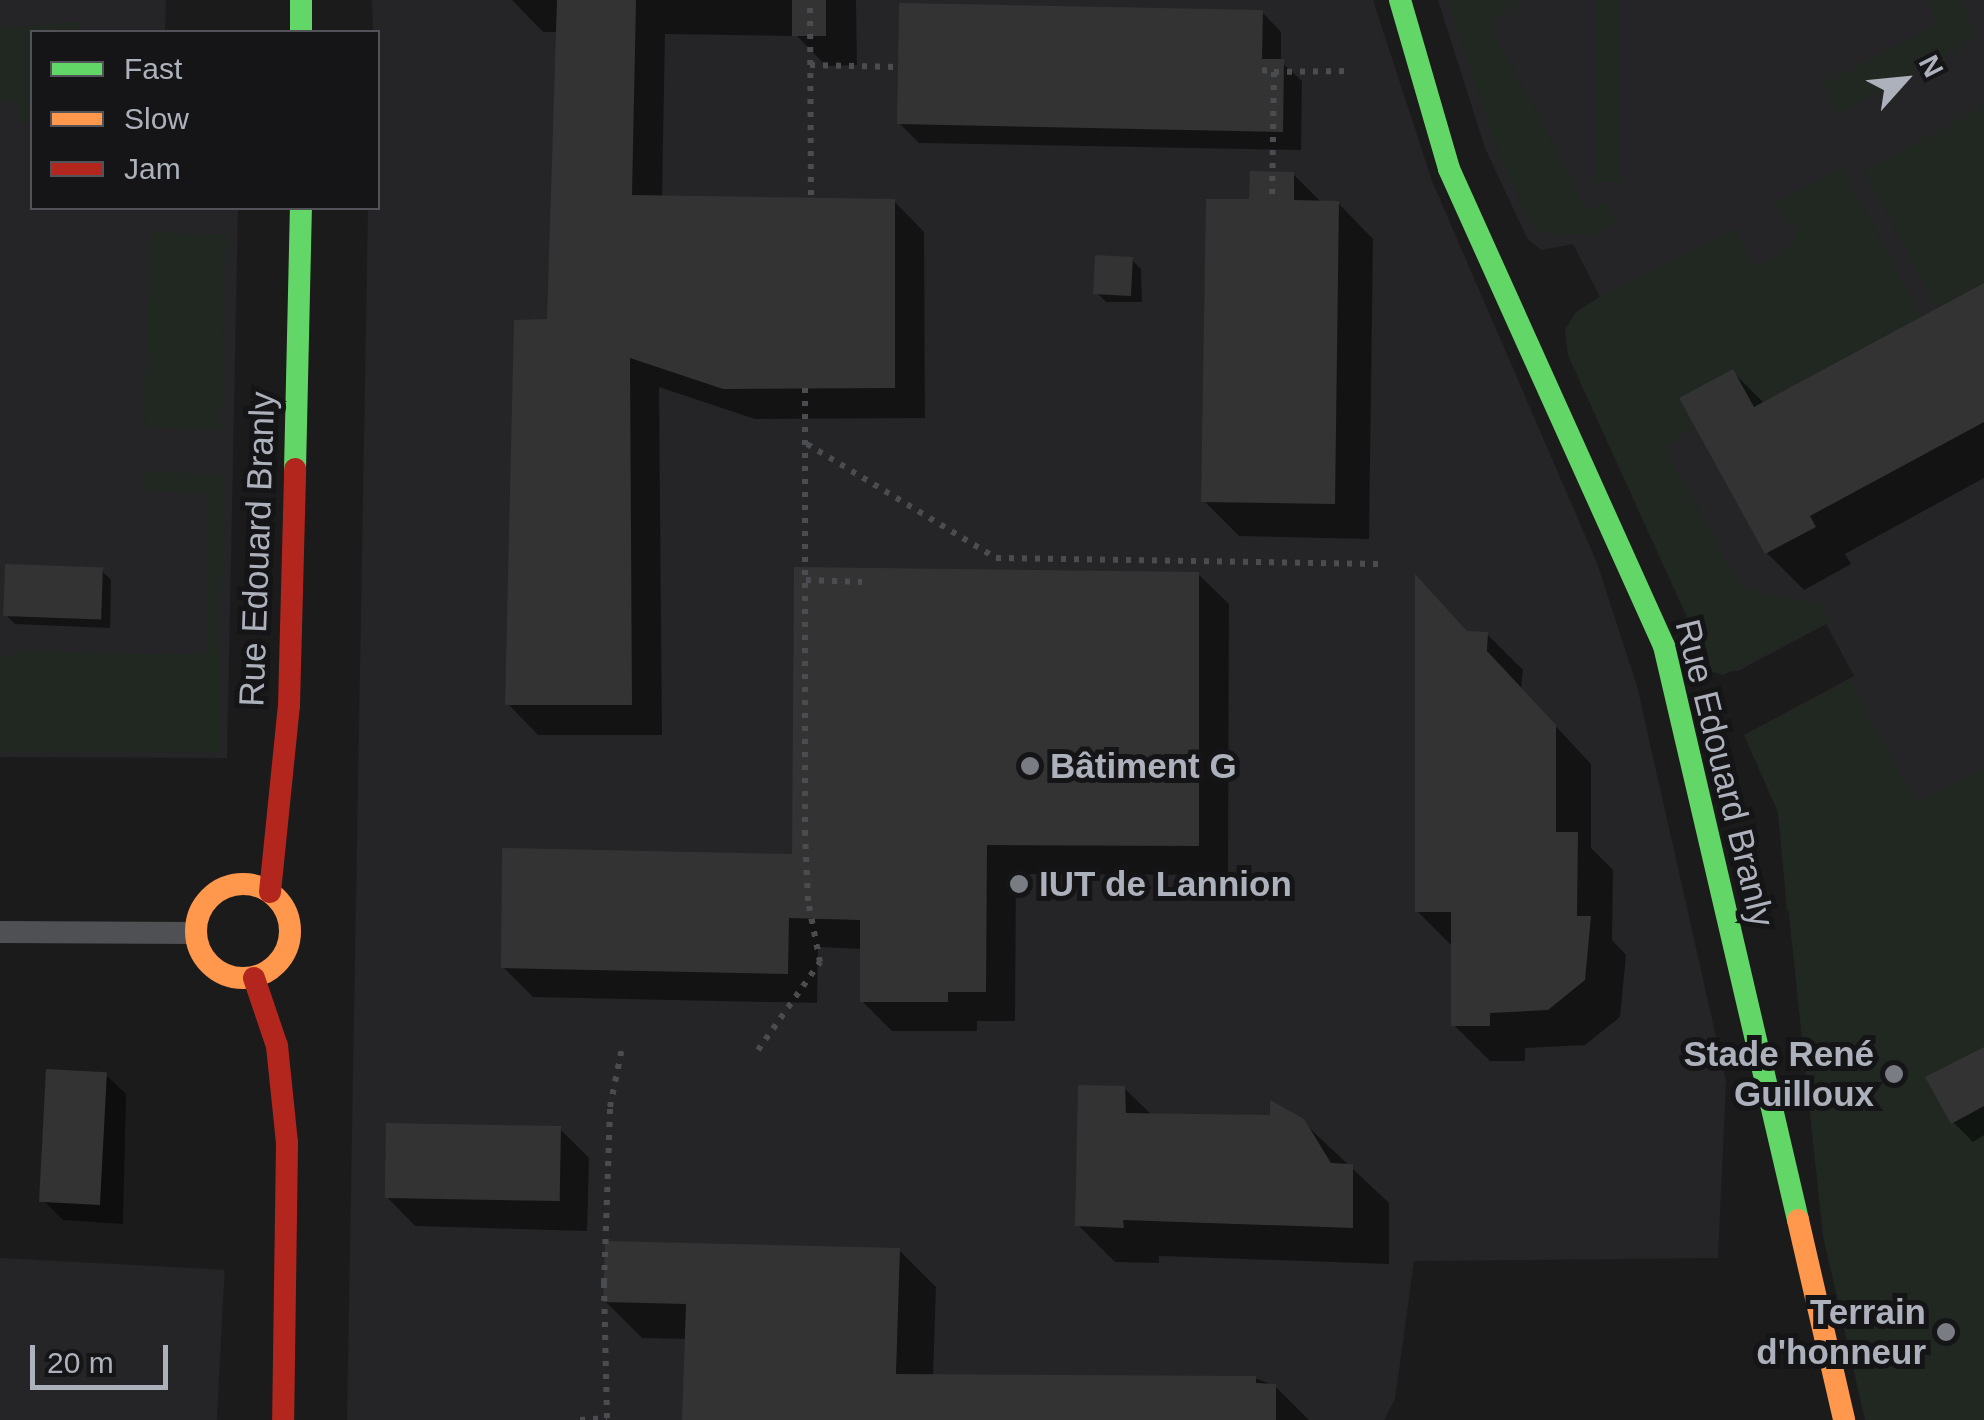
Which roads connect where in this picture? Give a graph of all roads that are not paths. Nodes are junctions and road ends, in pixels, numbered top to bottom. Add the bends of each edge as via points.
1 (301, 0) edge
2 (1400, 0) edge
3 (301, 30) edge
4 (301, 210) edge
5 (270, 892) junction
6 (0, 932) edge
7 (196, 934) junction
8 (254, 978) junction
9 (283, 1420) edge
10 (1844, 1420) edge

1 - 3 street
2 - 10 street, Rue Edouard Branly via 1449,168 1664,646
4 - 5 street, Rue Edouard Branly via 289,705
5 - 7 street via 242,884 214,894 203,905
5 - 8 street, Rue Edouard Branly via 283,905 290,940 283,958
6 - 7 lane
7 - 8 street via 214,970
8 - 9 street via 277,1046 287,1143

